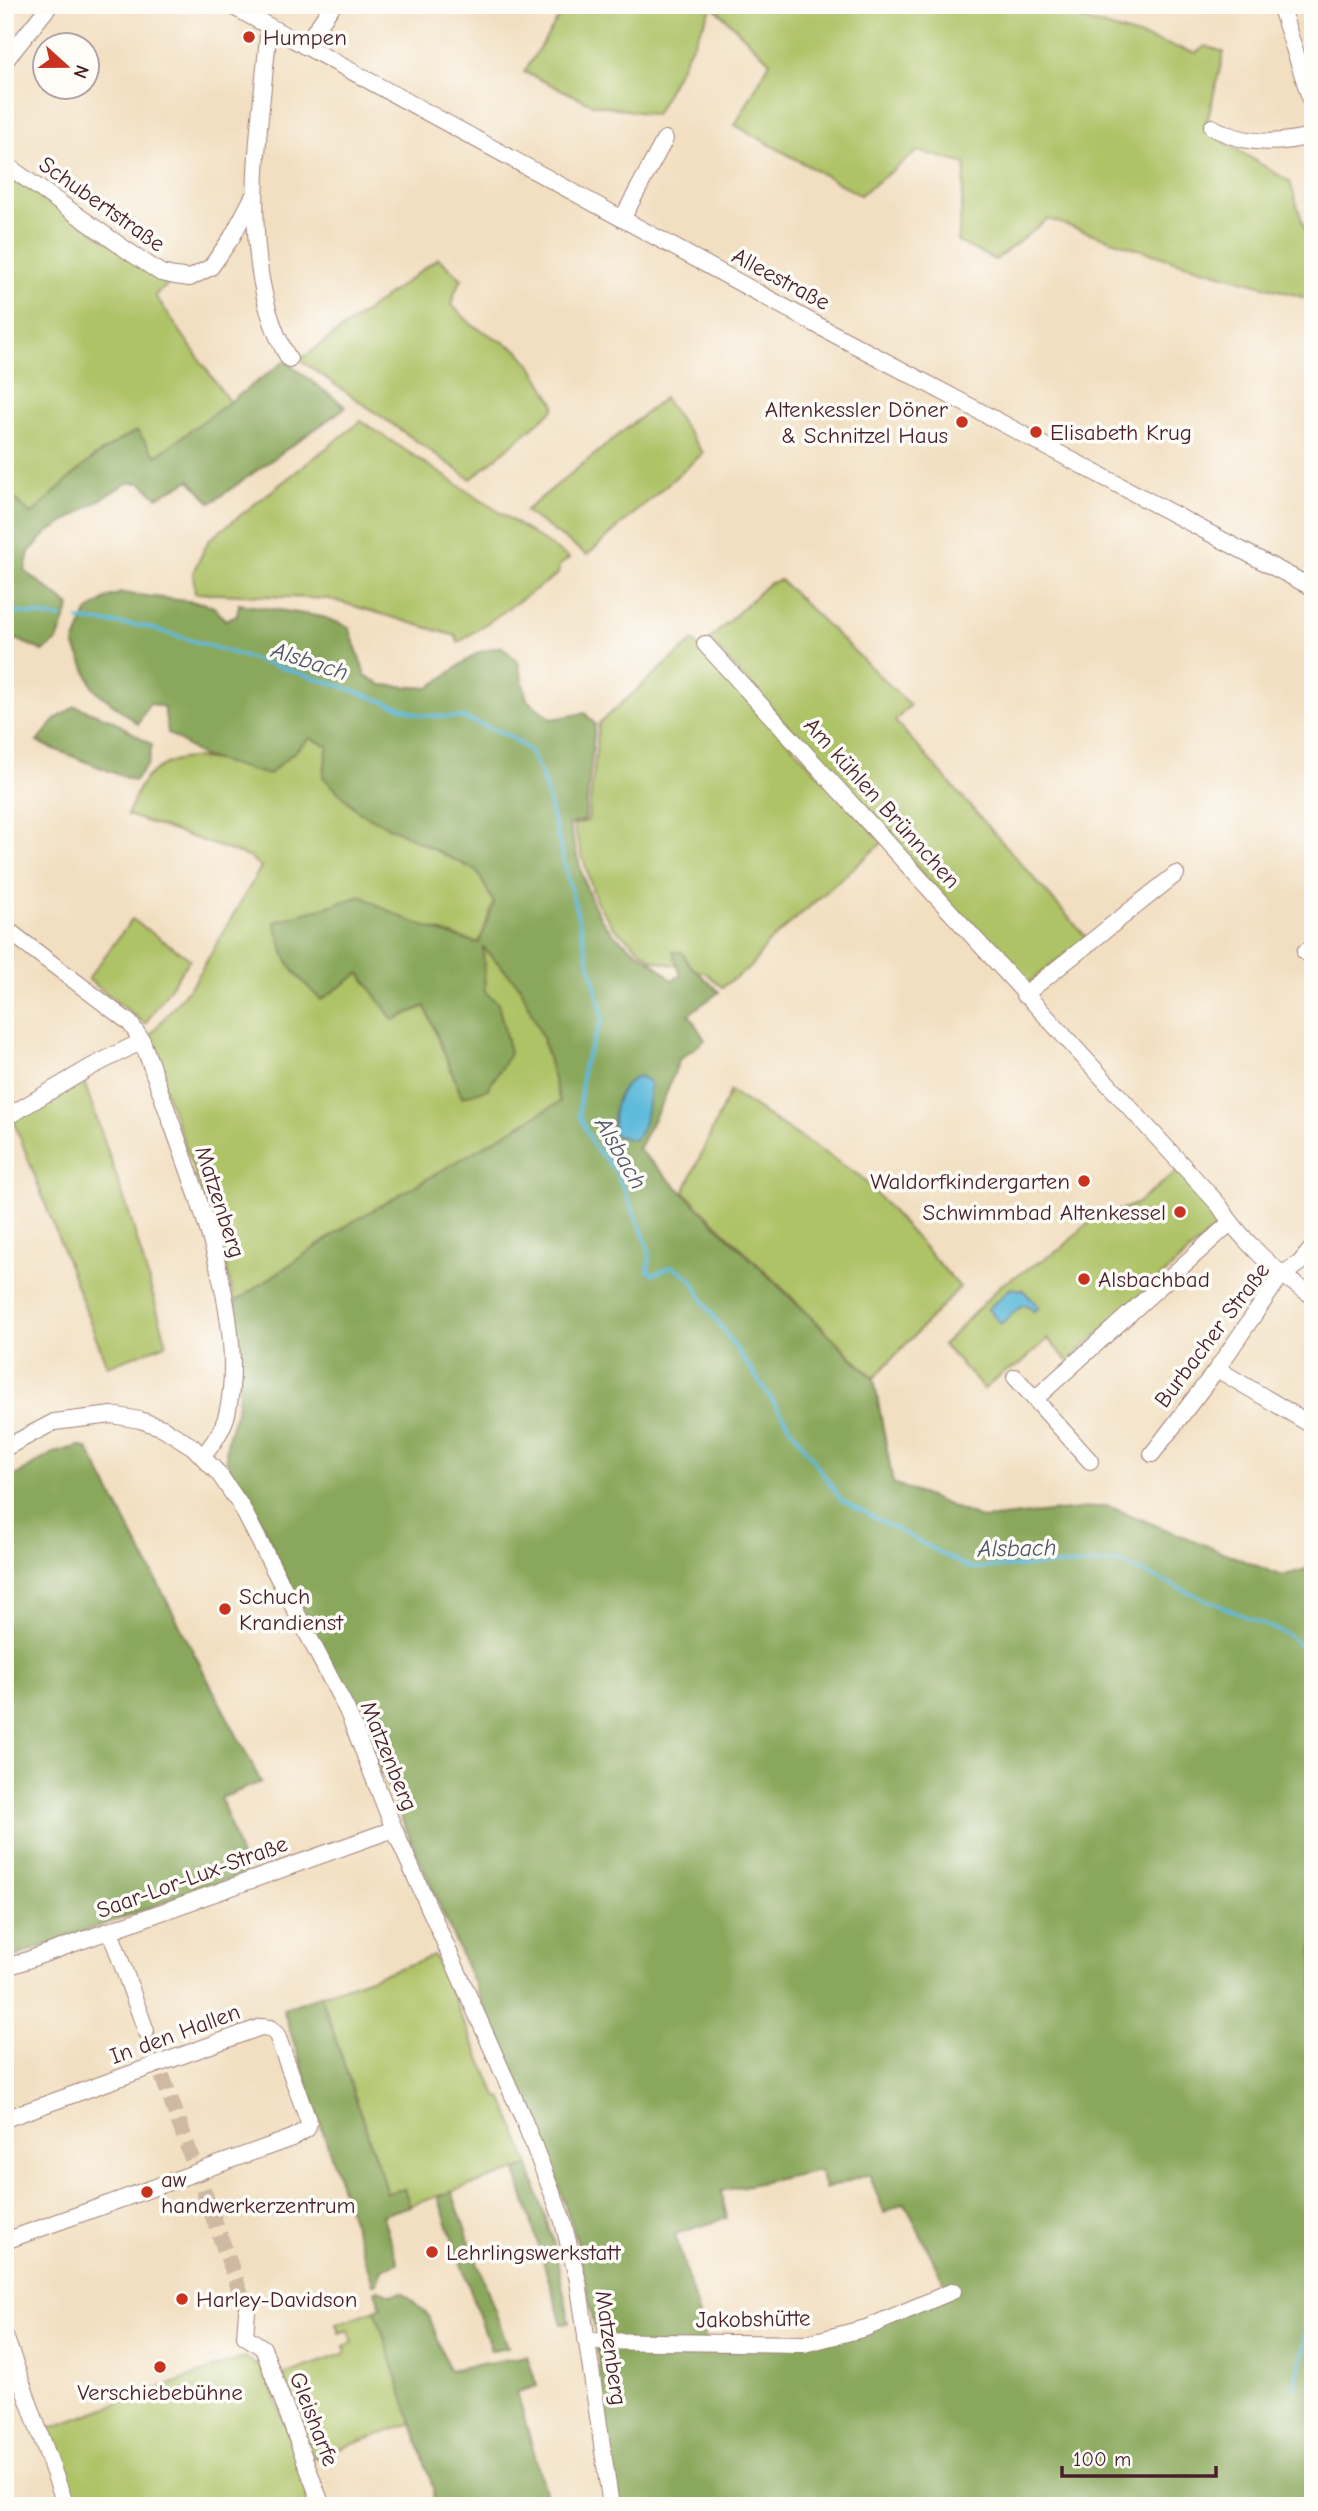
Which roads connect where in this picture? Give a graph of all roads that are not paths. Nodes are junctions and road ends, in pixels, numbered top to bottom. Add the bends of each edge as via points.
1 (230, 5) edge
2 (333, 5) edge
3 (1280, 5) edge
4 (47, 6) edge
5 (273, 29) junction
6 (304, 46) junction
7 (5, 61) edge
8 (1313, 107) edge
9 (1212, 127) dead end
10 (1313, 135) edge
11 (665, 139) dead end
12 (5, 164) edge
13 (255, 193) junction
14 (622, 219) junction
15 (289, 359) dead end
16 (1313, 587) edge
17 (705, 644) dead end
18 (1176, 874) dead end
19 (5, 928) edge
20 (1024, 995) junction
21 (142, 1041) junction
22 (5, 1118) edge
23 (1230, 1223) junction
24 (1313, 1247) edge
25 (1282, 1274) junction
26 (1313, 1296) edge
27 (1217, 1369) junction
28 (1016, 1377) dead end
29 (1035, 1399) junction
30 (1313, 1426) edge
31 (5, 1448) edge
32 (1152, 1454) dead end
33 (203, 1456) junction
34 (1090, 1461) dead end
35 (394, 1829) junction
36 (110, 1931) junction
37 (5, 1968) edge
38 (146, 2031) tunnel mouth
39 (5, 2119) edge
40 (5, 2241) edge
41 (954, 2291) dead end
42 (247, 2311) tunnel mouth
43 (5, 2336) edge
44 (586, 2341) junction
45 (66, 2506) edge
46 (322, 2506) edge
47 (611, 2506) edge

1 - 5 street, Alleestraße
2 - 6 street
3 - 8 street
4 - 7 street
5 - 6 street, Alleestraße
5 - 13 street, Schubertstraße via 268,37
6 - 14 street, Alleestraße
9 - 10 street via 1234,137 1268,142
11 - 14 street
12 - 13 street, Schubertstraße via 161,273 190,278 211,267
13 - 15 street, Schubertstraße via 260,267 277,339
14 - 16 street, Alleestraße
17 - 20 street, Am kühlen Brünnchen
18 - 20 street
19 - 21 street, Matzenberg via 130,1023
20 - 23 street, Am kühlen Brünnchen via 1211,1196
21 - 22 street
21 - 33 street, Matzenberg via 214,1255 228,1322 231,1376 227,1415
23 - 25 street, Am kühlen Brünnchen
23 - 29 street
24 - 25 street, Burbacher Straße via 1299,1264
25 - 26 street, Am kühlen Brünnchen
25 - 27 street, Burbacher Straße
27 - 30 street
27 - 32 street, Burbacher Straße
28 - 29 street
29 - 34 street
31 - 33 street via 54,1422 112,1415 163,1429
33 - 35 street, Matzenberg via 230,1488 266,1550 347,1710
35 - 36 street, Saar-Lor-Lux-Straße
35 - 44 street, Matzenberg via 523,2118 562,2218 578,2281
36 - 37 street, Saar-Lor-Lux-Straße
36 - 38 street, In den Hallen
39 - 40 street, In den Hallen via 261,2027 271,2028 277,2035 309,2123 292,2138
41 - 44 street, Jakobshütte via 866,2329 804,2344
42 - 46 street, Gleisharfe via 245,2336 263,2348
43 - 45 street
44 - 47 street, Matzenberg

